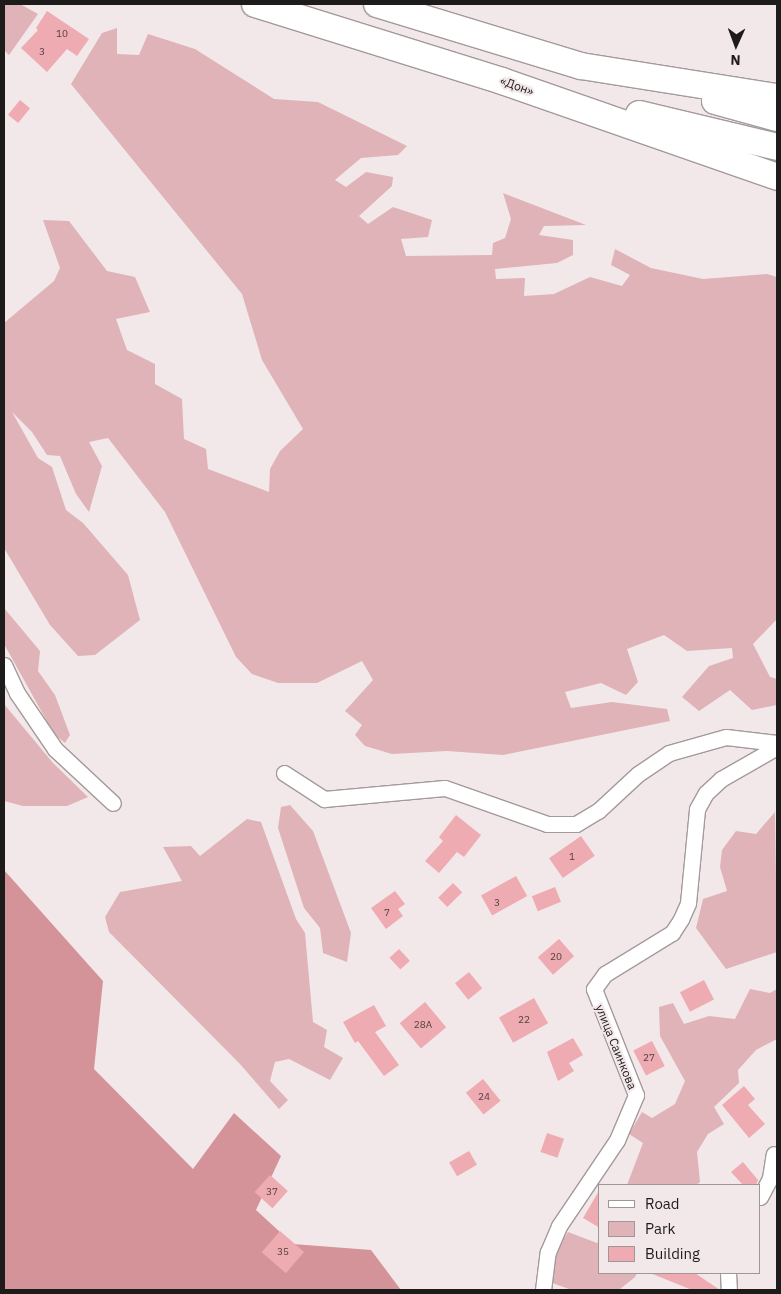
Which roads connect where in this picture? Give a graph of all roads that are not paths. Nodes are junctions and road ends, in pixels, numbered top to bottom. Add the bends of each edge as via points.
1 (255, 4) edge
2 (377, 4) edge
3 (581, 66) junction
4 (502, 81) junction
5 (777, 97) edge
6 (777, 118) edge
7 (777, 147) edge
8 (777, 176) edge
9 (4, 665) edge
10 (777, 742) edge
11 (777, 747) edge
12 (284, 773) dead end
13 (113, 803) dead end
14 (774, 1154) dead end
15 (761, 1196) edge
16 (728, 1274) edge
17 (543, 1290) edge
18 (728, 1290) edge

1 - 4 highway, «Дон»
2 - 3 highway
3 - 5 highway
3 - 6 highway
4 - 7 highway
4 - 8 highway, «Дон»
9 - 13 street via 17,693 55,749
10 - 12 street via 726,738 669,753 638,774 598,811 576,824 547,824 445,788 324,799
11 - 17 street, улица Саинкова via 721,779 706,792 697,809 688,903 681,919 672,933 606,974 594,989 636,1095 617,1140 559,1226 548,1252
14 - 15 street via 770,1178
16 - 18 street

